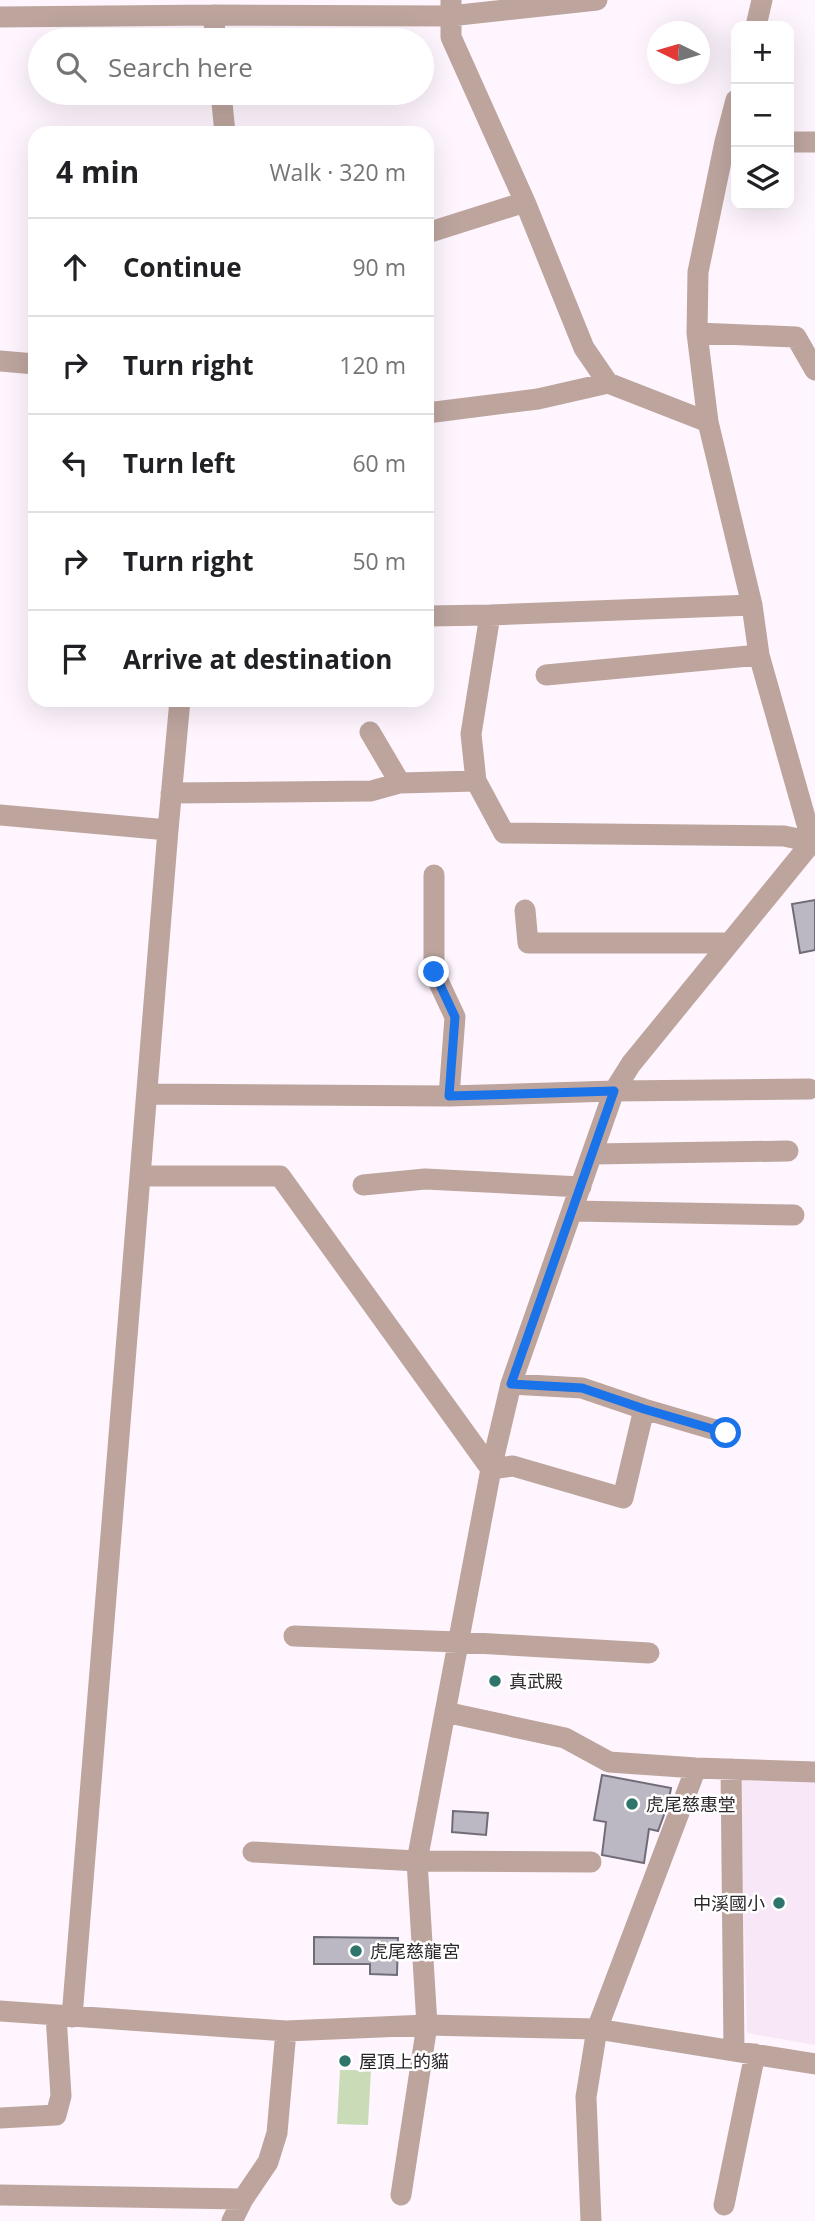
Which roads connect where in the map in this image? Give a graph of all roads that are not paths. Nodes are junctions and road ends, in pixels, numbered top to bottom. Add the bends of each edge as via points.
1 (597, 0) edge
2 (762, 0) edge
3 (289, 8) edge
4 (451, 8) edge
5 (213, 15) junction
6 (0, 17) edge
7 (756, 21) edge
8 (215, 28) edge
9 (222, 105) edge
10 (224, 126) edge
11 (731, 142) edge
12 (794, 142) edge
13 (815, 142) edge
14 (525, 202) junction
15 (434, 231) edge
16 (697, 333) junction
17 (0, 361) edge
18 (28, 363) edge
19 (815, 370) edge
20 (608, 383) junction
21 (434, 412) edge
22 (708, 422) junction
23 (752, 605) junction
24 (490, 615) junction
25 (434, 616) edge
26 (760, 655) junction
27 (546, 675) dead end
28 (179, 707) edge
29 (370, 732) dead end
30 (476, 781) junction
31 (400, 783) junction
32 (171, 793) junction
33 (0, 815) edge
34 (168, 830) junction
35 (814, 843) edge
36 (434, 875) dead end
37 (525, 910) dead end
38 (729, 943) junction
39 (809, 1089) dead end
40 (614, 1091) junction
41 (147, 1094) junction
42 (449, 1096) junction
43 (788, 1151) dead end
44 (593, 1154) junction
45 (141, 1176) junction
46 (363, 1185) dead end
47 (581, 1187) junction
48 (573, 1211) junction
49 (794, 1215) dead end
50 (511, 1384) junction
51 (644, 1409) junction
52 (726, 1433) dead end
53 (491, 1469) junction
54 (294, 1636) dead end
55 (458, 1642) junction
56 (649, 1653) dead end
57 (445, 1712) junction
58 (696, 1768) junction
59 (732, 1769) junction
60 (815, 1772) edge
61 (253, 1852) dead end
62 (417, 1861) junction
63 (591, 1862) dead end
64 (0, 2011) edge
65 (64, 2016) junction
66 (427, 2025) junction
67 (597, 2029) junction
68 (286, 2031) junction
69 (745, 2053) junction
70 (815, 2064) edge
71 (0, 2118) edge
72 (0, 2195) edge
73 (401, 2195) dead end
74 (243, 2199) junction
75 (724, 2205) dead end
76 (232, 2221) edge
77 (591, 2221) edge

1 - 4 street
2 - 7 street
3 - 4 street
3 - 5 street
4 - 14 street via 451,37
5 - 6 street
5 - 8 street
9 - 10 street
11 - 16 street via 698,272
12 - 13 street
14 - 15 street
14 - 20 street via 584,348
16 - 19 street via 796,337
16 - 22 street
17 - 18 street
20 - 21 street via 538,399
20 - 22 street
22 - 23 street
23 - 24 street
23 - 26 street
24 - 25 street
24 - 30 street via 471,734
26 - 27 street
26 - 35 street
28 - 32 street
29 - 31 street
30 - 31 street
30 - 35 street via 504,833 785,836
31 - 32 street via 371,791
32 - 34 street
33 - 34 street
34 - 41 street
35 - 38 street
36 - 42 street via 434,972 455,1017
37 - 38 street via 528,943
38 - 40 street via 631,1063
39 - 40 street
40 - 42 street
40 - 44 street
41 - 42 street
41 - 45 street
43 - 44 street
44 - 47 street
45 - 53 street via 280,1176
45 - 65 street
46 - 47 street via 425,1179
47 - 48 street
48 - 49 street
48 - 50 street
50 - 51 street via 582,1388
50 - 53 street
51 - 52 street
51 - 53 street via 623,1498 513,1466
53 - 55 street
54 - 55 street
55 - 56 street
55 - 57 street
57 - 58 street via 565,1738 609,1762
57 - 62 street
58 - 59 street
58 - 67 street
59 - 60 street
59 - 69 street
61 - 62 street
62 - 63 street
62 - 66 street
64 - 65 street
65 - 68 street
65 - 71 street via 61,2096 55,2115
66 - 67 street
66 - 68 street
66 - 73 street
67 - 69 street
67 - 77 street via 586,2096
68 - 74 street via 277,2133 268,2161
69 - 70 street
69 - 75 street
72 - 74 street
74 - 76 street

